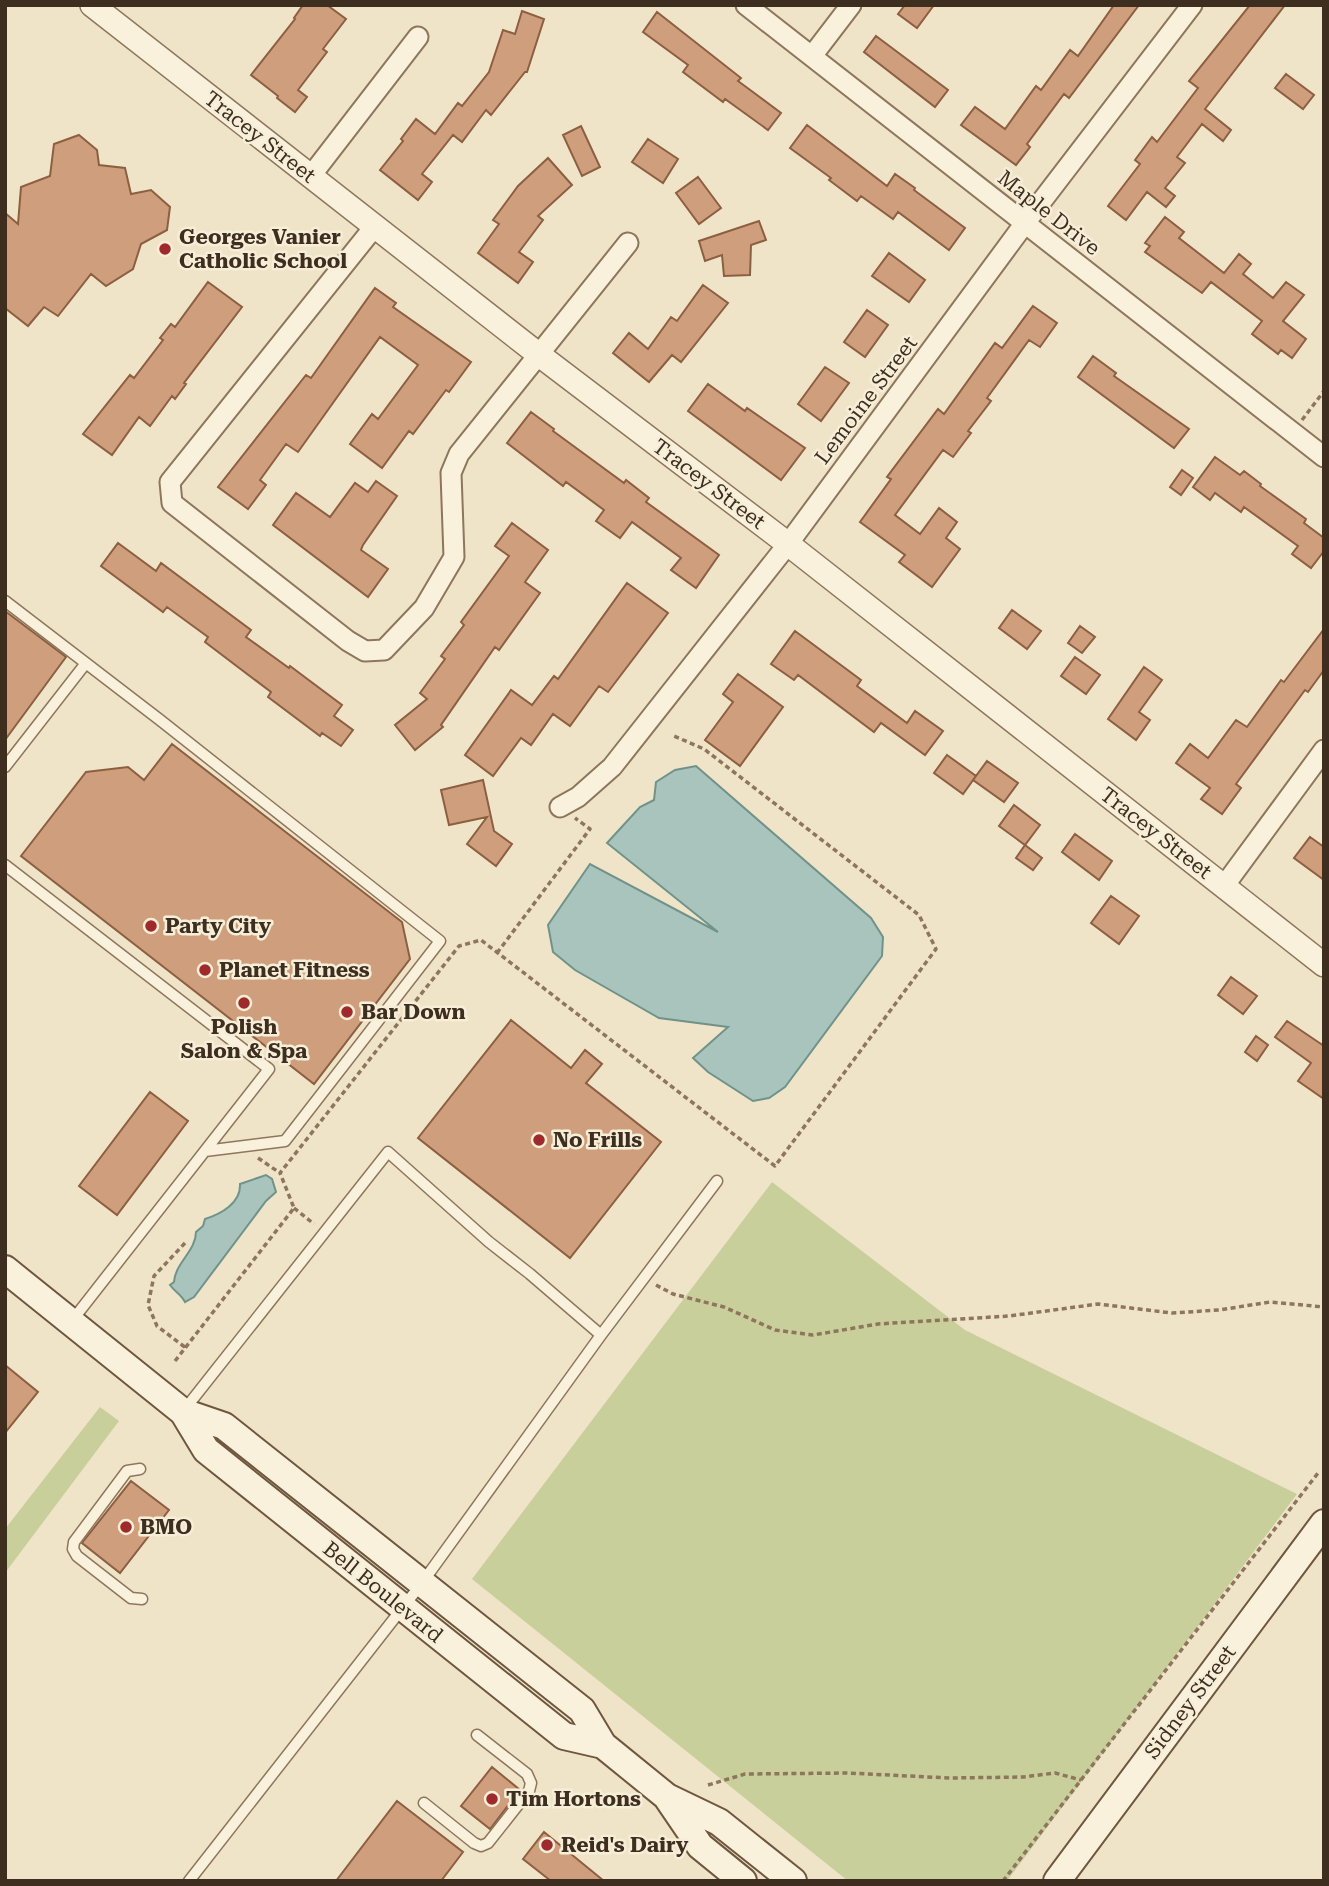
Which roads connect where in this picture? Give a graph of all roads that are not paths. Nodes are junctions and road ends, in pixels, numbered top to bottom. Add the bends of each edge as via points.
1 (92, 5) edge
2 (746, 5) edge
3 (851, 5) edge
4 (1192, 5) edge
5 (418, 37) dead end
6 (812, 56) junction
7 (310, 177) junction
8 (1025, 223) junction
9 (375, 226) junction
10 (628, 243) dead end
11 (538, 354) junction
12 (1324, 457) edge
13 (788, 544) junction
14 (5, 601) edge
15 (86, 663) junction
16 (1324, 750) edge
17 (5, 767) edge
18 (560, 807) road end
19 (5, 865) edge
20 (1224, 886) junction
21 (1324, 965) edge
22 (205, 1150) junction
23 (718, 1181) dead end
24 (5, 1269) edge
25 (71, 1322) junction
26 (601, 1335) junction
27 (183, 1412) junction
28 (140, 1469) dead end
29 (1324, 1523) edge
30 (422, 1583) junction
31 (142, 1599) dead end
32 (402, 1607) junction
33 (477, 1735) dead end
34 (603, 1745) junction
35 (667, 1797) junction
36 (424, 1804) dead end
37 (189, 1881) edge
38 (743, 1881) edge
39 (793, 1881) edge
40 (1058, 1881) edge

1 - 7 street, Tracey Street
2 - 6 street, Maple Drive
3 - 6 street
4 - 8 street, Lemoine Street
5 - 7 street
6 - 8 street, Maple Drive
7 - 9 street, Tracey Street
8 - 12 street, Maple Drive
8 - 13 street, Lemoine Street
9 - 11 street, Tracey Street
9 - 11 street via 170,482 172,503 348,641 365,651 384,650 424,608 454,557 451,473 459,454
10 - 11 street
11 - 13 street, Tracey Street
13 - 18 street, Lemoine Street via 612,767
13 - 20 street, Tracey Street
14 - 15 lane
15 - 17 lane
15 - 22 lane via 440,941 285,1141
16 - 20 street
19 - 22 lane via 268,1069
20 - 21 street, Tracey Street
22 - 25 lane
23 - 26 lane
24 - 25 main road, Bell Boulevard
25 - 27 main road, Bell Boulevard
26 - 27 lane via 388,1152
26 - 30 lane
27 - 30 main road, Bell Boulevard via 223,1426
27 - 32 main road, Bell Boulevard via 206,1450
28 - 31 lane via 127,1471 73,1549 131,1598
29 - 40 main road, Sidney Street
30 - 32 lane
30 - 34 main road, Bell Boulevard via 582,1710
32 - 34 main road, Bell Boulevard via 564,1736
32 - 37 lane
33 - 36 lane via 527,1774 529,1791 481,1846
34 - 35 main road, Bell Boulevard
35 - 38 main road, Bell Boulevard via 700,1846
35 - 39 main road, Bell Boulevard via 719,1822

